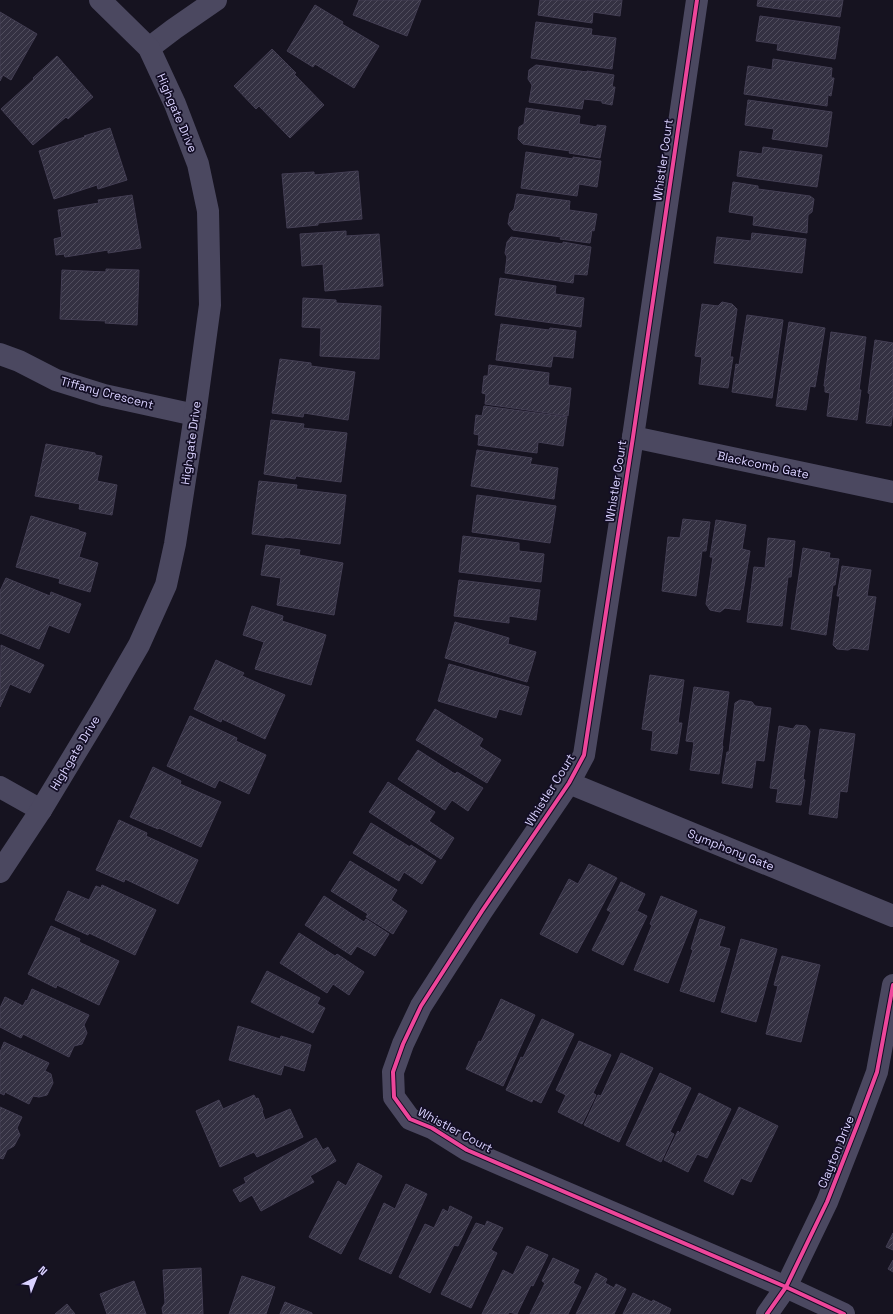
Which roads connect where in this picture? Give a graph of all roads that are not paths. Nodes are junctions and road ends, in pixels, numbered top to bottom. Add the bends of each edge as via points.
1 (100, 0) edge
2 (216, 0) edge
3 (697, 0) edge
4 (149, 48) junction
5 (0, 354) edge
6 (195, 415) junction
7 (633, 437) junction
8 (893, 492) edge
9 (569, 784) junction
10 (0, 787) edge
11 (41, 810) junction
12 (0, 872) edge
13 (893, 916) edge
14 (893, 985) edge
15 (786, 1287) junction
16 (767, 1314) edge
17 (844, 1314) edge

1 - 4 street, Highgate Drive
2 - 4 street
3 - 7 street, Whistler Court
4 - 6 street, Highgate Drive via 175,104 198,164 208,210 210,305
5 - 6 street, Tiffany Crescent via 56,380 104,395
6 - 11 street, Highgate Drive via 166,585 139,645
7 - 8 street, Blackcomb Gate
7 - 9 street, Whistler Court via 584,755
9 - 13 street, Symphony Gate
9 - 15 street, Whistler Court via 421,1006 403,1044 394,1072 394,1097 410,1119 432,1128 467,1150
10 - 11 street
11 - 12 street, Highgate Drive
14 - 15 street, Clayton Drive via 878,1072 827,1202
15 - 16 street, Clayton Drive
15 - 17 street, Whistler Court

